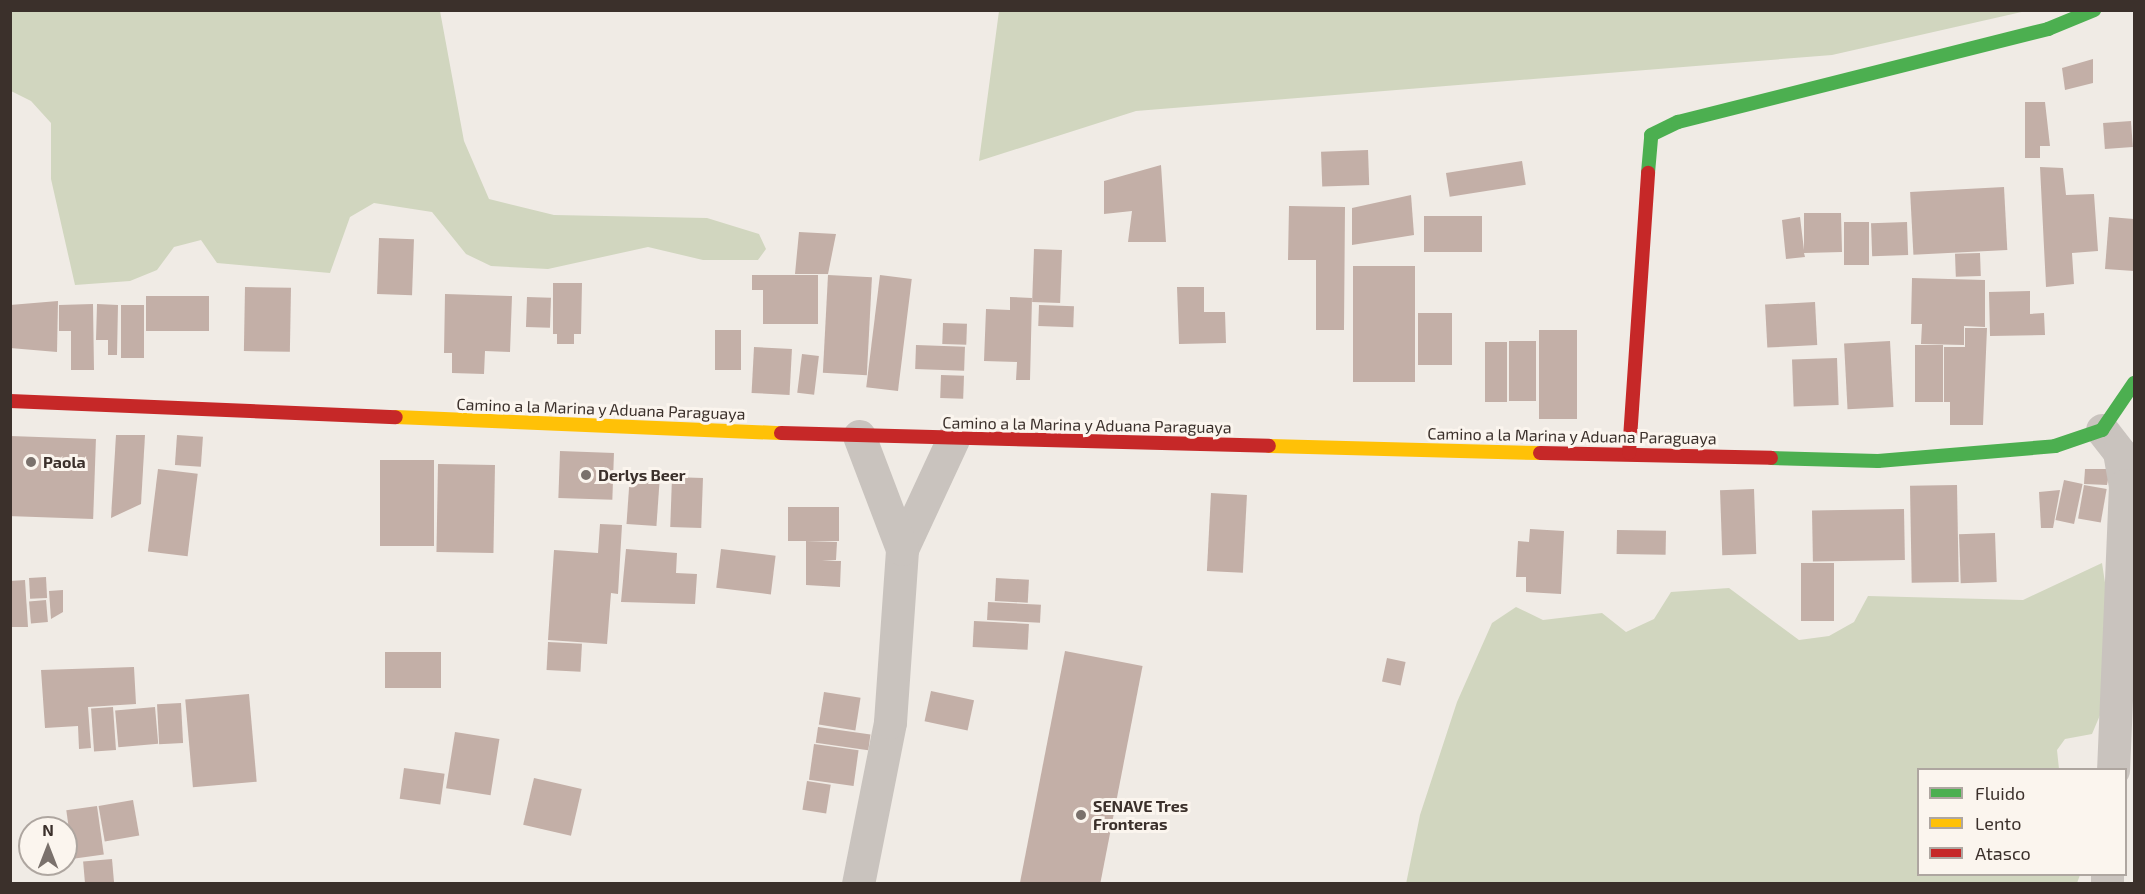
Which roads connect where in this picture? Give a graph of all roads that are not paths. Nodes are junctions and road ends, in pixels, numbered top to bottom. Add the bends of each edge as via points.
1 (2094, 10) edge
2 (2134, 383) edge
3 (10, 400) edge
4 (2102, 430) junction
5 (859, 436) junction
6 (953, 439) junction
7 (1629, 453) junction
8 (902, 549) junction
9 (2113, 768) edge
10 (858, 884) edge

1 - 7 street via 2048,29 1678,122 1651,135
2 - 4 street
3 - 5 street, Camino a la Marina y Aduana Paraguaya
4 - 7 street, Camino a la Marina y Aduana Paraguaya via 2055,446 1878,461
4 - 9 street via 2119,452 2125,485
5 - 6 street, Camino a la Marina y Aduana Paraguaya
5 - 8 street
6 - 7 street, Camino a la Marina y Aduana Paraguaya
6 - 8 street
8 - 10 street via 890,722

